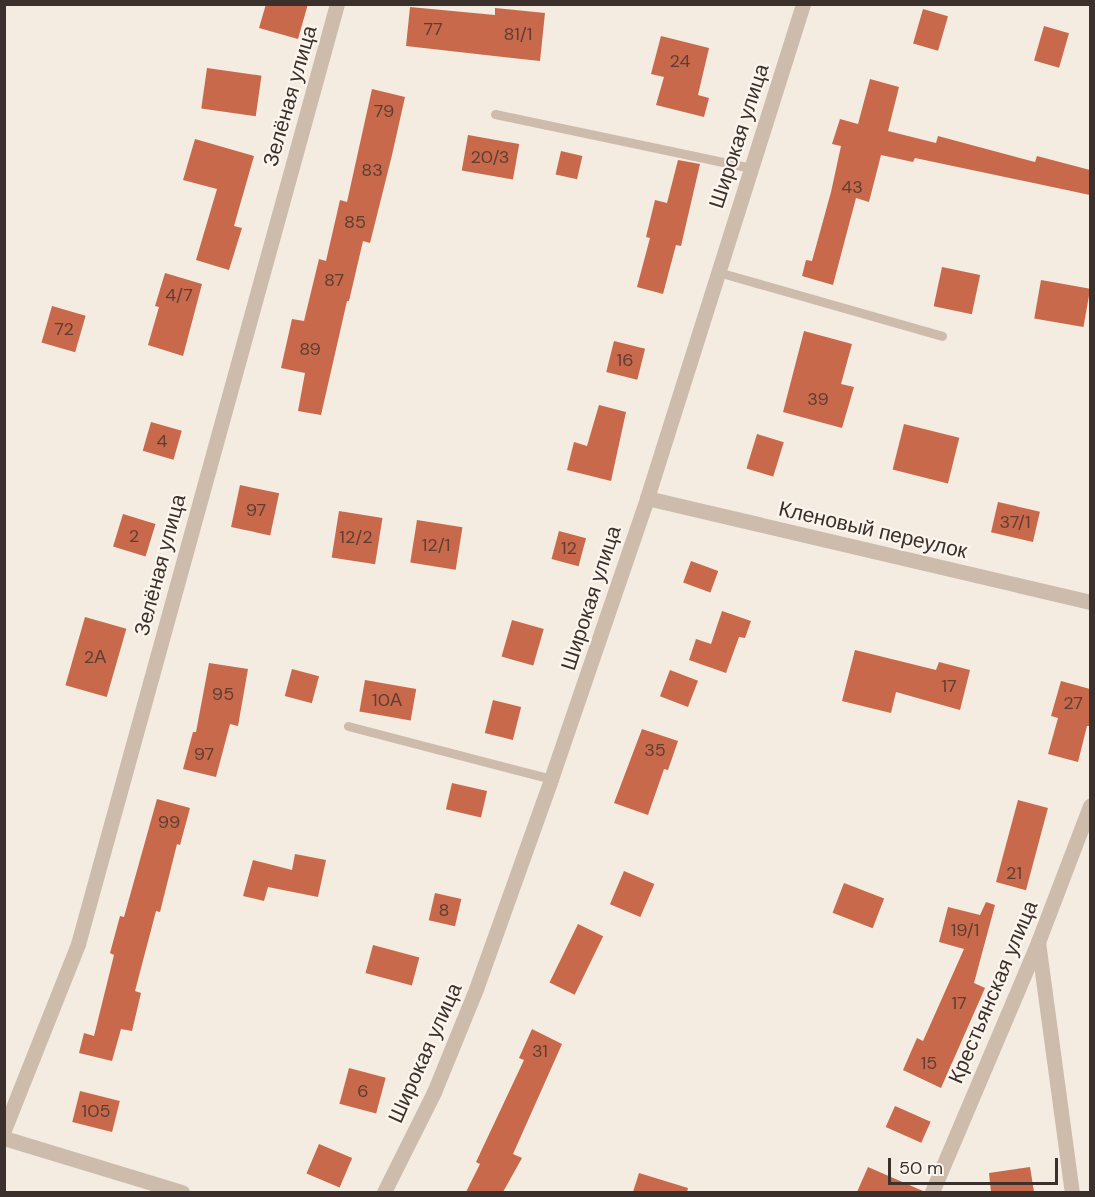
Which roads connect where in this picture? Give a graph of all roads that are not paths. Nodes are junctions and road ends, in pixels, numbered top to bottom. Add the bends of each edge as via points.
1 (337, 4) edge
2 (803, 4) edge
3 (495, 114) dead end
4 (751, 168) junction
5 (718, 272) junction
6 (942, 336) dead end
7 (647, 498) junction
8 (1090, 602) edge
9 (348, 726) dead end
10 (551, 779) junction
11 (1090, 806) edge
12 (1038, 942) junction
13 (4, 1130) edge
14 (4, 1138) edge
15 (182, 1192) edge
16 (384, 1192) edge
17 (932, 1192) edge
18 (1072, 1192) edge

1 - 13 street, Зелёная улица via 78,944
2 - 4 street, Широкая улица
3 - 4 lane
4 - 5 street, Широкая улица
5 - 6 lane
5 - 7 street, Широкая улица
7 - 8 street, Кленовый переулок
7 - 10 street, Широкая улица
9 - 10 lane
10 - 16 street, Широкая улица via 476,989 434,1092
11 - 12 street, Крестьянская улица
12 - 17 street, Крестьянская улица
12 - 18 street
14 - 15 street

